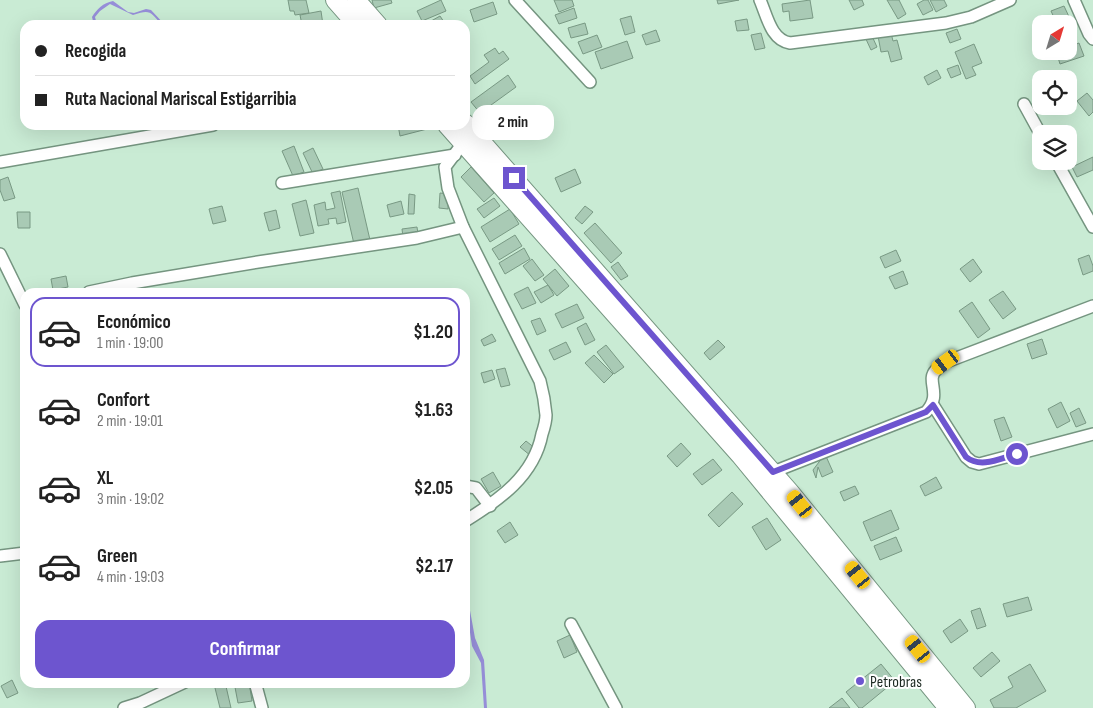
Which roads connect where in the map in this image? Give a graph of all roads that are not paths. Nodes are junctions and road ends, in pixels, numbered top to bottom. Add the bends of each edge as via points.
1 (335, 0) edge
2 (356, 0) edge
3 (515, 0) edge
4 (760, 0) edge
5 (1010, 0) edge
6 (1074, 0) edge
7 (353, 20) edge
8 (374, 20) edge
9 (1093, 39) edge
10 (590, 82) dead end
11 (1024, 104) dead end
12 (1036, 125) edge
13 (470, 129) edge
14 (184, 130) edge
15 (450, 130) edge
16 (459, 149) junction
17 (0, 162) edge
18 (1061, 170) edge
19 (282, 183) dead end
20 (463, 227) junction
21 (1093, 227) edge
22 (0, 254) edge
23 (108, 288) edge
24 (20, 294) edge
25 (1093, 306) edge
26 (933, 405) junction
27 (1093, 434) edge
28 (773, 472) junction
29 (470, 487) edge
30 (490, 506) junction
31 (470, 518) edge
32 (20, 554) edge
33 (0, 556) edge
34 (570, 624) dead end
35 (174, 688) edge
36 (257, 688) edge
37 (140, 706) edge
38 (124, 708) edge
39 (262, 708) edge
40 (616, 708) edge
41 (948, 708) edge
42 (966, 708) edge

1 - 7 highway
2 - 8 highway
3 - 10 street
4 - 5 street via 777,37 790,43 946,23 971,17
6 - 9 street
11 - 12 street
13 - 28 highway
14 - 17 street
15 - 16 highway
16 - 19 street
16 - 20 street via 445,167 448,188
16 - 41 highway via 746,462
18 - 21 street
20 - 23 street via 417,238
20 - 30 street via 540,381 545,403 546,418 532,463 516,485
22 - 24 street
25 - 26 street via 946,362 934,371
26 - 27 street via 966,457 979,464
26 - 28 street via 926,412
28 - 42 highway
29 - 30 street via 476,488
30 - 31 street
32 - 33 street
34 - 40 street
35 - 37 street
36 - 39 street
37 - 38 street

